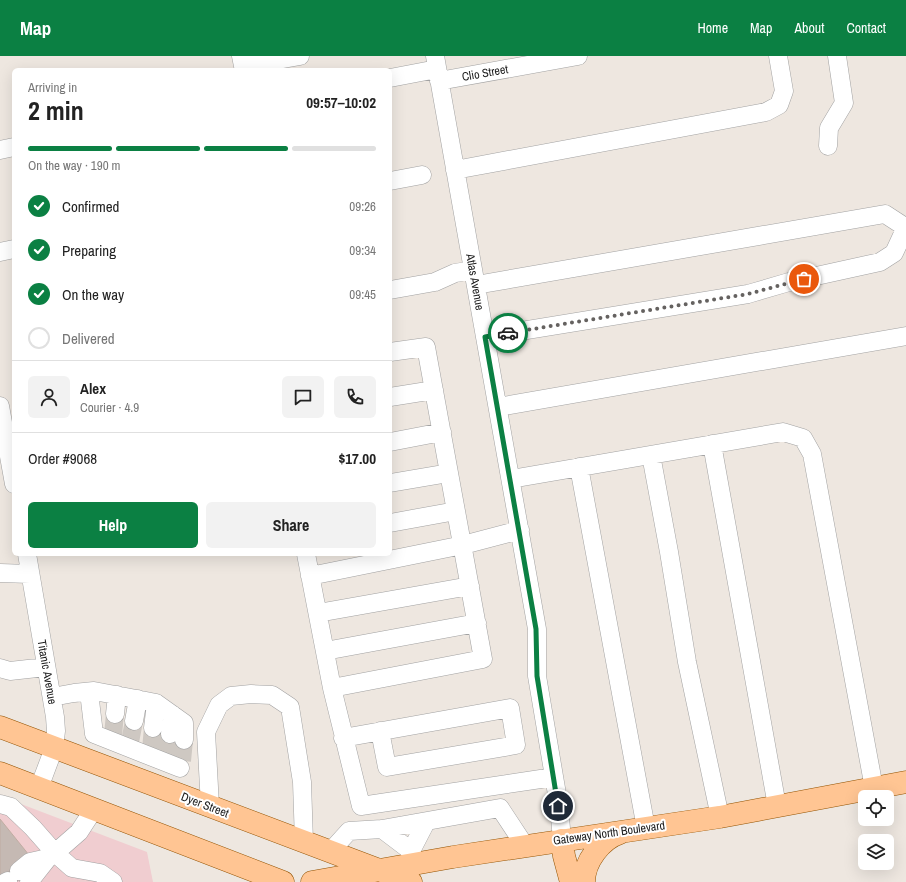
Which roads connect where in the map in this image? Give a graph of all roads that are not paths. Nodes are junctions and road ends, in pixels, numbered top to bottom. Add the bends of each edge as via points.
1 (241, 56) edge
2 (300, 56) edge
3 (578, 56) edge
4 (778, 56) edge
5 (837, 56) edge
6 (437, 69) edge
7 (392, 78) edge
8 (828, 146) dead end
9 (12, 147) edge
10 (0, 150) edge
11 (455, 170) junction
12 (422, 175) dead end
13 (392, 181) edge
14 (906, 227) edge
15 (12, 250) edge
16 (0, 252) edge
17 (474, 278) junction
18 (392, 290) edge
19 (906, 336) edge
20 (485, 337) junction
21 (392, 352) edge
22 (434, 390) junction
23 (392, 397) edge
24 (12, 404) edge
25 (0, 406) edge
26 (498, 407) junction
27 (442, 432) junction
28 (392, 442) edge
29 (712, 444) junction
30 (11, 448) edge
31 (650, 455) junction
32 (12, 460) edge
33 (579, 467) junction
34 (449, 473) junction
35 (511, 479) junction
36 (392, 483) edge
37 (456, 511) junction
38 (392, 523) edge
39 (520, 530) junction
40 (463, 545) junction
41 (26, 556) edge
42 (306, 556) edge
43 (0, 573) edge
44 (30, 574) junction
45 (310, 576) junction
46 (470, 586) junction
47 (318, 612) junction
48 (477, 623) junction
49 (325, 651) junction
50 (46, 667) junction
51 (0, 668) edge
52 (332, 688) junction
53 (89, 692) junction
54 (117, 695) junction
55 (52, 697) junction
56 (138, 699) junction
57 (156, 703) junction
58 (115, 714) tunnel mouth
59 (134, 721) tunnel mouth
60 (0, 727) edge
61 (153, 728) tunnel mouth
62 (380, 731) junction
63 (177, 737) tunnel mouth
64 (344, 738) junction
65 (121, 741) junction
66 (54, 748) junction
67 (122, 773) junction
68 (554, 777) junction
69 (20, 780) edge
70 (906, 782) edge
71 (874, 788) junction
72 (173, 792) junction
73 (6, 805) edge
74 (210, 806) junction
75 (777, 806) junction
76 (94, 809) junction
77 (720, 817) junction
78 (426, 822) junction
79 (382, 829) junction
80 (637, 830) junction
81 (562, 840) junction
82 (304, 842) junction
83 (525, 846) junction
84 (330, 852) junction
85 (52, 855) junction
86 (412, 866) edge
87 (379, 870) junction
88 (16, 879) edge
89 (113, 882) edge
90 (283, 882) edge
91 (312, 882) edge
92 (571, 882) edge
93 (584, 882) edge

1 - 2 street via 243,66
3 - 6 street, Clio Street
4 - 11 street via 784,91 779,105 766,112
5 - 8 street via 844,103 829,128
6 - 7 street, Clio Street
6 - 11 street, Atlas Avenue
9 - 10 street
11 - 17 street, Atlas Avenue
12 - 13 street
14 - 17 street via 885,214
14 - 20 street via 894,253 880,262 789,282 748,294
15 - 16 street
17 - 18 street via 455,273 435,282
17 - 20 street, Atlas Avenue
19 - 26 street
20 - 26 street, Atlas Avenue
21 - 22 street via 426,347
22 - 23 street
22 - 27 street
24 - 25 street
25 - 30 street
26 - 35 street, Atlas Avenue
27 - 28 street
27 - 34 street
29 - 31 street
29 - 71 street via 783,432 803,438 812,454
29 - 75 street
30 - 32 street
31 - 33 street
31 - 77 street via 687,662
33 - 35 street
33 - 80 street
34 - 36 street
34 - 37 street
35 - 39 street, Atlas Avenue
37 - 38 street
37 - 40 street
39 - 40 street
39 - 68 street, Atlas Avenue via 536,629 537,676
40 - 45 street
40 - 46 street
41 - 44 street, Titanic Avenue
42 - 45 street
43 - 44 street
44 - 50 street, Titanic Avenue
45 - 47 street
46 - 47 street
46 - 48 street
47 - 49 street
48 - 49 street
48 - 52 street via 483,659
49 - 52 street
50 - 51 street via 10,672
50 - 55 street, Titanic Avenue
52 - 64 street
53 - 54 street
53 - 55 street
53 - 65 street via 94,734
54 - 56 street
54 - 58 street
55 - 66 street, Titanic Avenue via 56,731
56 - 57 street
56 - 59 street
57 - 61 street
57 - 63 street via 184,723
60 - 66 main road, Dyer Street
62 - 62 street via 510,708 516,746 387,767
62 - 64 street
64 - 68 street via 361,806
65 - 67 street
65 - 72 street via 174,762
66 - 67 main road, Dyer Street
66 - 69 street, Titanic Avenue
67 - 72 main road, Dyer Street
68 - 81 street, Atlas Avenue
69 - 73 street, Titanic Avenue
69 - 76 main road
70 - 71 main road, Gateway North Boulevard
71 - 75 main road, Gateway North Boulevard
72 - 74 main road, Dyer Street
73 - 85 street via 33,828
74 - 82 main road, Dyer Street
74 - 82 street via 206,732 219,705 231,696 272,695 290,707 302,782
75 - 77 main road, Gateway North Boulevard
76 - 85 street via 79,832
76 - 90 main road
77 - 80 main road, Gateway North Boulevard
78 - 79 street
78 - 83 street via 500,808
78 - 86 street
79 - 84 street via 349,831
79 - 86 street
80 - 81 main road, Gateway North Boulevard
80 - 93 main road via 614,835 604,843 593,856 584,875
81 - 83 main road, Gateway North Boulevard
81 - 92 main road
82 - 84 main road, Dyer Street
83 - 86 main road, Gateway North Boulevard
84 - 87 main road, Dyer Street
85 - 88 street
85 - 89 street via 72,868 100,873
86 - 87 main road, Dyer Street
87 - 91 main road

